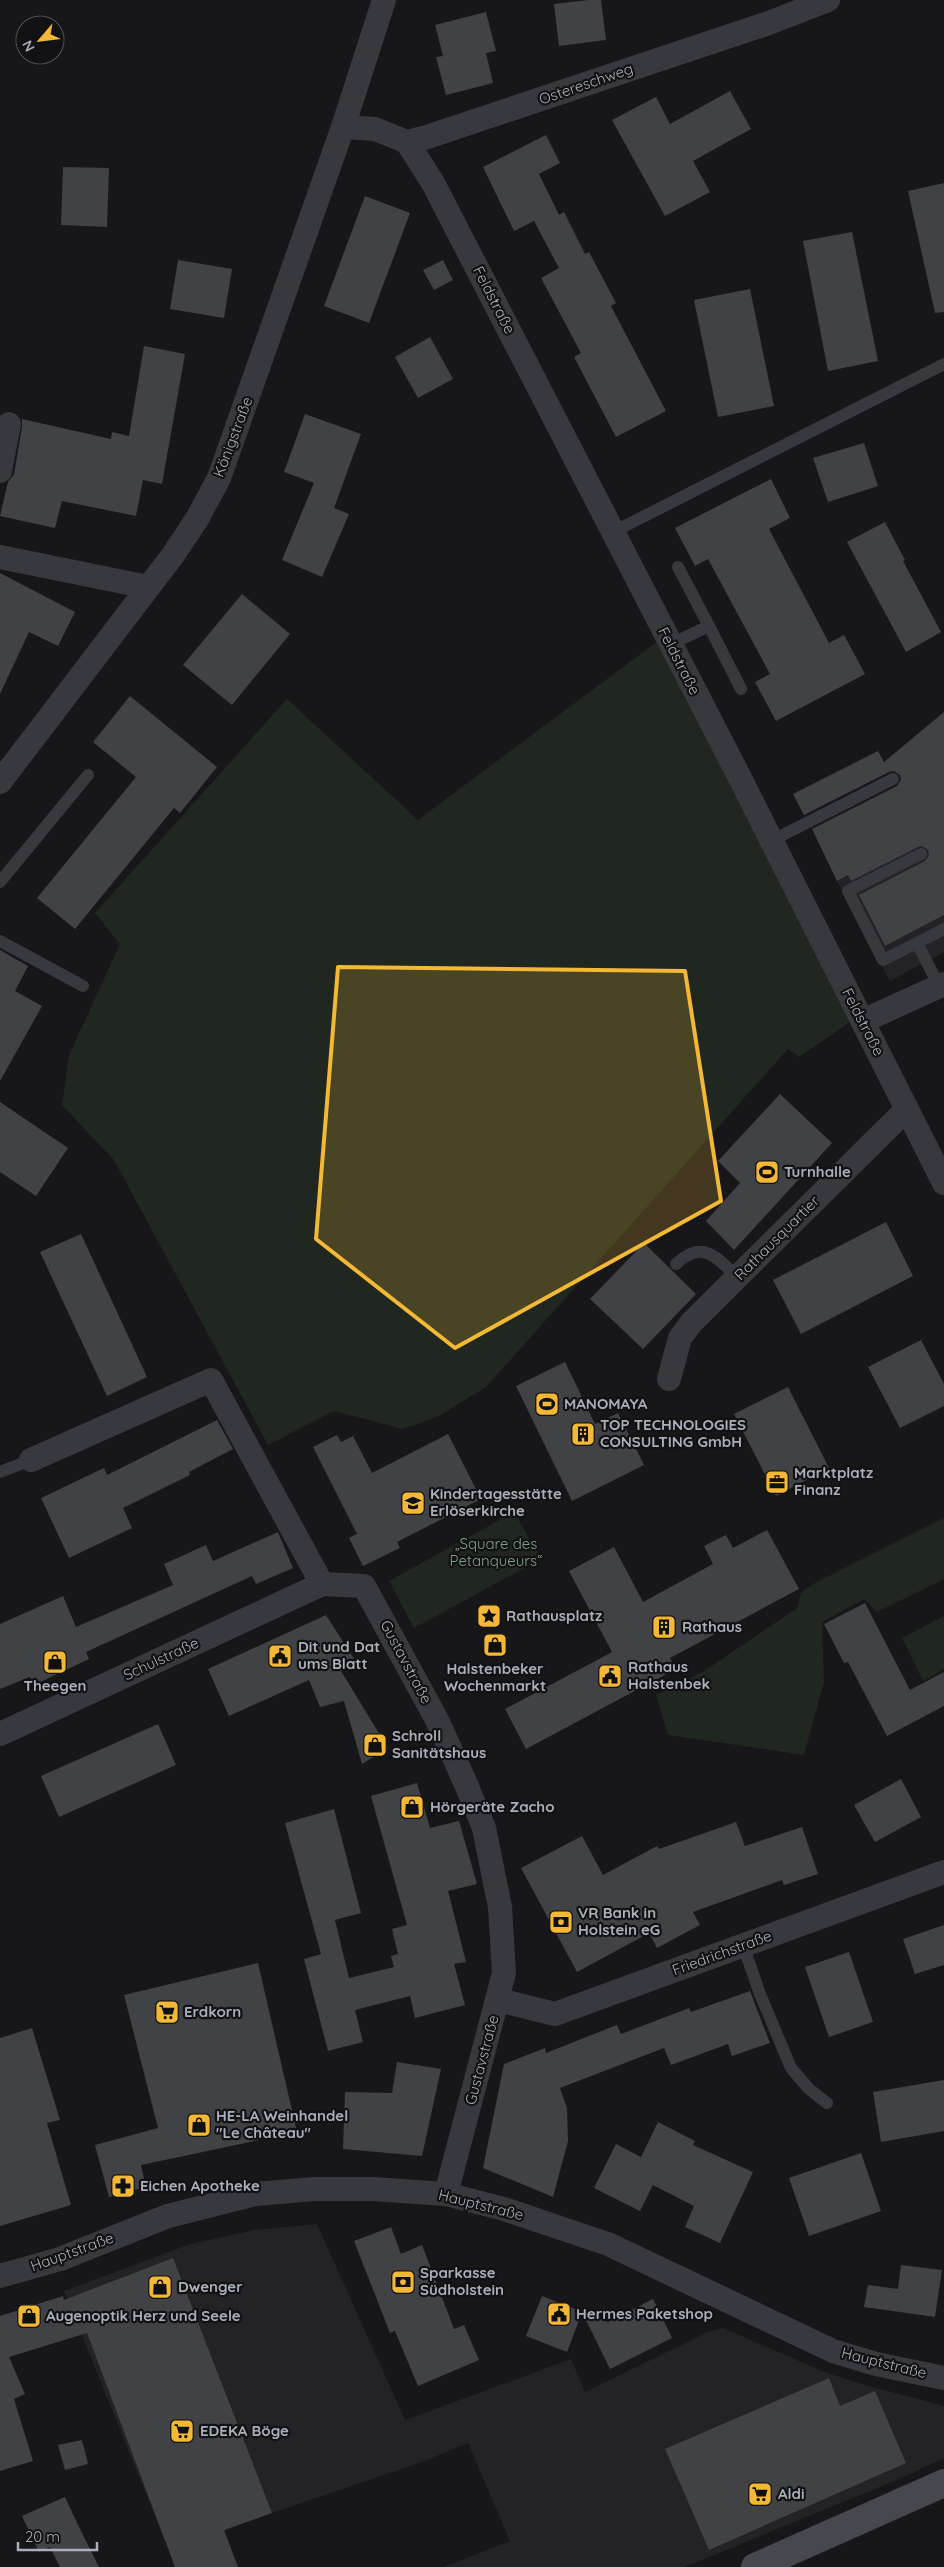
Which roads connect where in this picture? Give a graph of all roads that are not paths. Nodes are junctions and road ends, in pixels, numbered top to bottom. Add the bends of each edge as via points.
1 (384, 0) edge
2 (828, 0) edge
3 (343, 127) junction
4 (407, 142) junction
5 (944, 364) edge
6 (9, 424) dead end
7 (0, 471) edge
8 (613, 532) junction
9 (0, 557) edge
10 (678, 567) dead end
11 (148, 587) junction
12 (709, 626) junction
13 (671, 644) junction
14 (741, 689) dead end
15 (88, 775) dead end
16 (893, 779) dead end
17 (0, 782) edge
18 (771, 841) junction
19 (921, 854) dead end
20 (0, 882) edge
21 (944, 928) edge
22 (0, 941) edge
23 (916, 943) junction
24 (941, 985) edge
25 (82, 986) dead end
26 (863, 1021) junction
27 (907, 1109) junction
28 (944, 1183) edge
29 (676, 1264) dead end
30 (737, 1277) junction
31 (669, 1379) dead end
32 (31, 1460) joint
33 (0, 1472) edge
34 (322, 1584) junction
35 (0, 1734) edge
36 (944, 1872) edge
37 (743, 1945) junction
38 (498, 2000) junction
39 (827, 2103) dead end
40 (446, 2194) junction
41 (0, 2276) edge
42 (944, 2378) edge
43 (944, 2483) edge
44 (755, 2567) edge

1 - 3 street, Königstraße
2 - 4 street, Ostereschweg via 766,24
3 - 4 street via 375,129
3 - 11 street, Königstraße via 219,478 197,519
4 - 8 street, Feldstraße via 433,183
5 - 8 lane
6 - 7 street
8 - 13 street, Feldstraße
9 - 11 street
10 - 12 lane
11 - 17 street, Königstraße
12 - 13 lane
12 - 14 lane
13 - 18 street, Feldstraße
15 - 20 lane
16 - 18 lane
18 - 26 street, Feldstraße
19 - 23 lane via 848,891 883,960
21 - 23 lane
22 - 25 lane
23 - 24 lane
24 - 26 street
26 - 27 street, Feldstraße
27 - 28 street, Feldstraße
27 - 30 street, Rathausquartier
29 - 30 lane via 686,1255 704,1252 716,1256
30 - 31 street, Rathausquartier via 680,1338
32 - 33 lane
32 - 34 street via 212,1380
34 - 35 street, Schulstraße
34 - 38 street, Gustavstraße via 364,1586 405,1659 462,1775 484,1828 500,1907 504,1973
36 - 37 street, Friedrichstraße
37 - 38 street, Friedrichstraße via 555,2014
37 - 39 lane via 792,2068 809,2089
38 - 40 street, Gustavstraße
40 - 41 street, Hauptstraße via 363,2189 256,2194 168,2216 60,2259
40 - 42 street, Hauptstraße via 504,2209 608,2244 840,2353
43 - 44 main road

